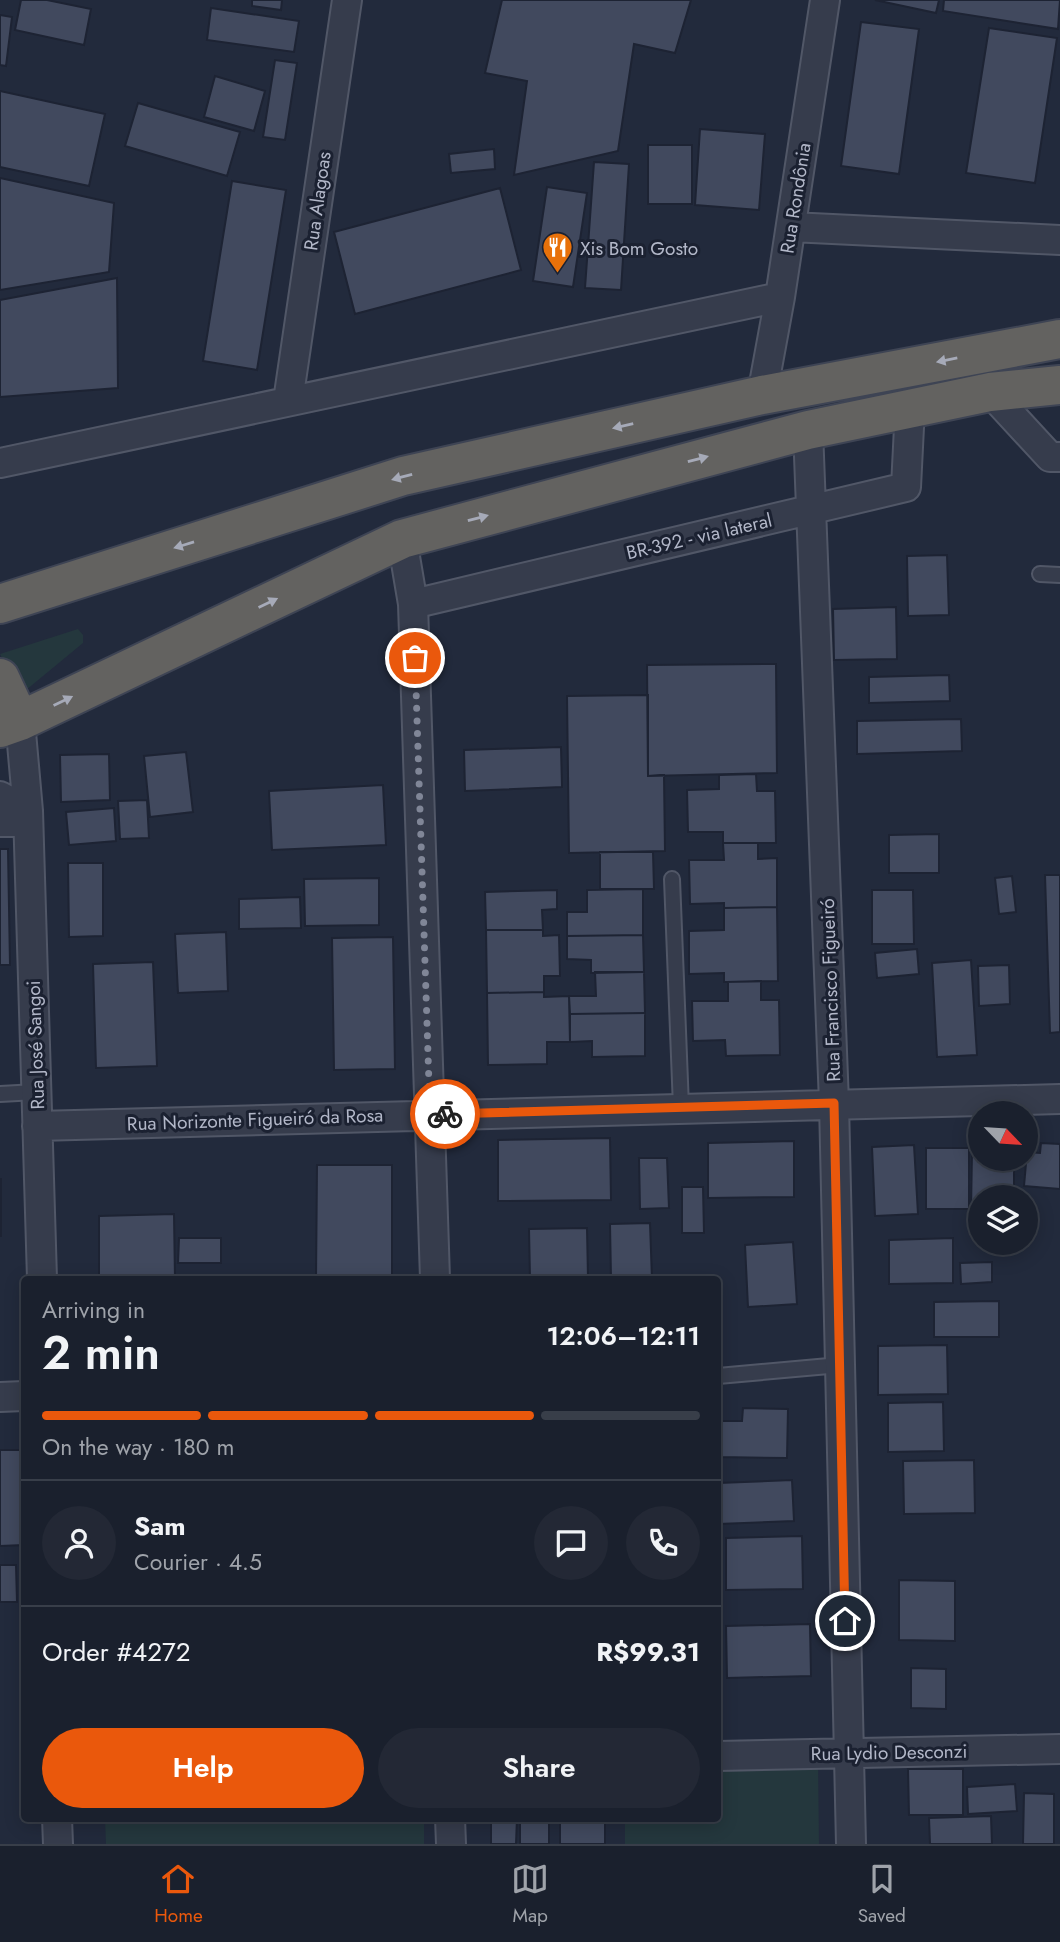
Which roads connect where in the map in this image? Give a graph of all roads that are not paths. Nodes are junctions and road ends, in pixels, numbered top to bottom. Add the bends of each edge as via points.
1 (347, 0) edge
2 (825, 0) edge
3 (790, 227) junction
4 (1060, 240) edge
5 (780, 297) junction
6 (1060, 339) edge
7 (1060, 385) edge
8 (990, 392) junction
9 (762, 395) junction
10 (288, 401) junction
11 (910, 407) junction
12 (808, 429) junction
13 (1060, 457) edge
14 (0, 463) edge
15 (810, 510) junction
16 (402, 539) junction
17 (1040, 575) dead end
18 (1060, 575) edge
19 (0, 604) edge
20 (413, 604) junction
21 (0, 678) edge
22 (10, 725) edge
23 (0, 796) edge
24 (28, 816) junction
25 (0, 822) edge
26 (672, 879) dead end
27 (36, 1092) junction
28 (0, 1094) edge
29 (1060, 1099) edge
30 (834, 1103) junction
31 (681, 1107) junction
32 (430, 1115) junction
33 (37, 1126) junction
34 (42, 1276) edge
35 (435, 1276) edge
36 (840, 1365) junction
37 (721, 1376) edge
38 (21, 1396) edge
39 (0, 1397) edge
40 (1060, 1749) edge
41 (847, 1753) junction
42 (721, 1756) edge
43 (57, 1822) edge
44 (450, 1822) edge
45 (58, 1844) edge
46 (451, 1844) edge
47 (850, 1844) edge

1 - 10 street, Rua Alagoas
2 - 3 street, Rua Rondônia
3 - 4 street
3 - 5 street, Rua Rondônia
5 - 9 street, Rua Rondônia
5 - 10 street
6 -> 9 highway
7 - 8 highway
8 - 11 highway
8 - 13 street via 1049,457
9 -> 19 highway via 403,476
10 - 14 street
11 - 12 highway
11 - 15 street, BR-392 - via lateral via 906,487
12 - 15 street, Rua Francisco Figueiró
16 -> 12 highway
15 - 20 street, BR-392 - via lateral
15 - 30 street, Rua Francisco Figueiró
16 - 20 street
22 -> 16 highway
17 - 18 lane
20 - 32 street
21 - 22 highway
22 - 24 street, Rua José Sangoi
23 - 24 street
24 - 25 street
24 - 27 street, Rua José Sangoi
26 - 31 lane
27 - 28 lane
27 - 33 street, Rua José Sangoi
29 - 30 street, Rua Norizonte Figueiró da Rosa
30 - 31 street, Rua Norizonte Figueiró da Rosa
30 - 36 street, Rua Francisco Figueiró
31 - 32 street, Rua Norizonte Figueiró da Rosa
32 - 33 street, Rua Norizonte Figueiró da Rosa
32 - 35 street
33 - 34 street, Rua José Sangoi
36 - 37 lane
36 - 41 street, Rua Francisco Figueiró
38 - 39 street
40 - 41 street, Rua Lydio Desconzi
41 - 42 street, Rua Lydio Desconzi
41 - 47 street, Rua Francisco Figueiró
43 - 45 street
44 - 46 street

